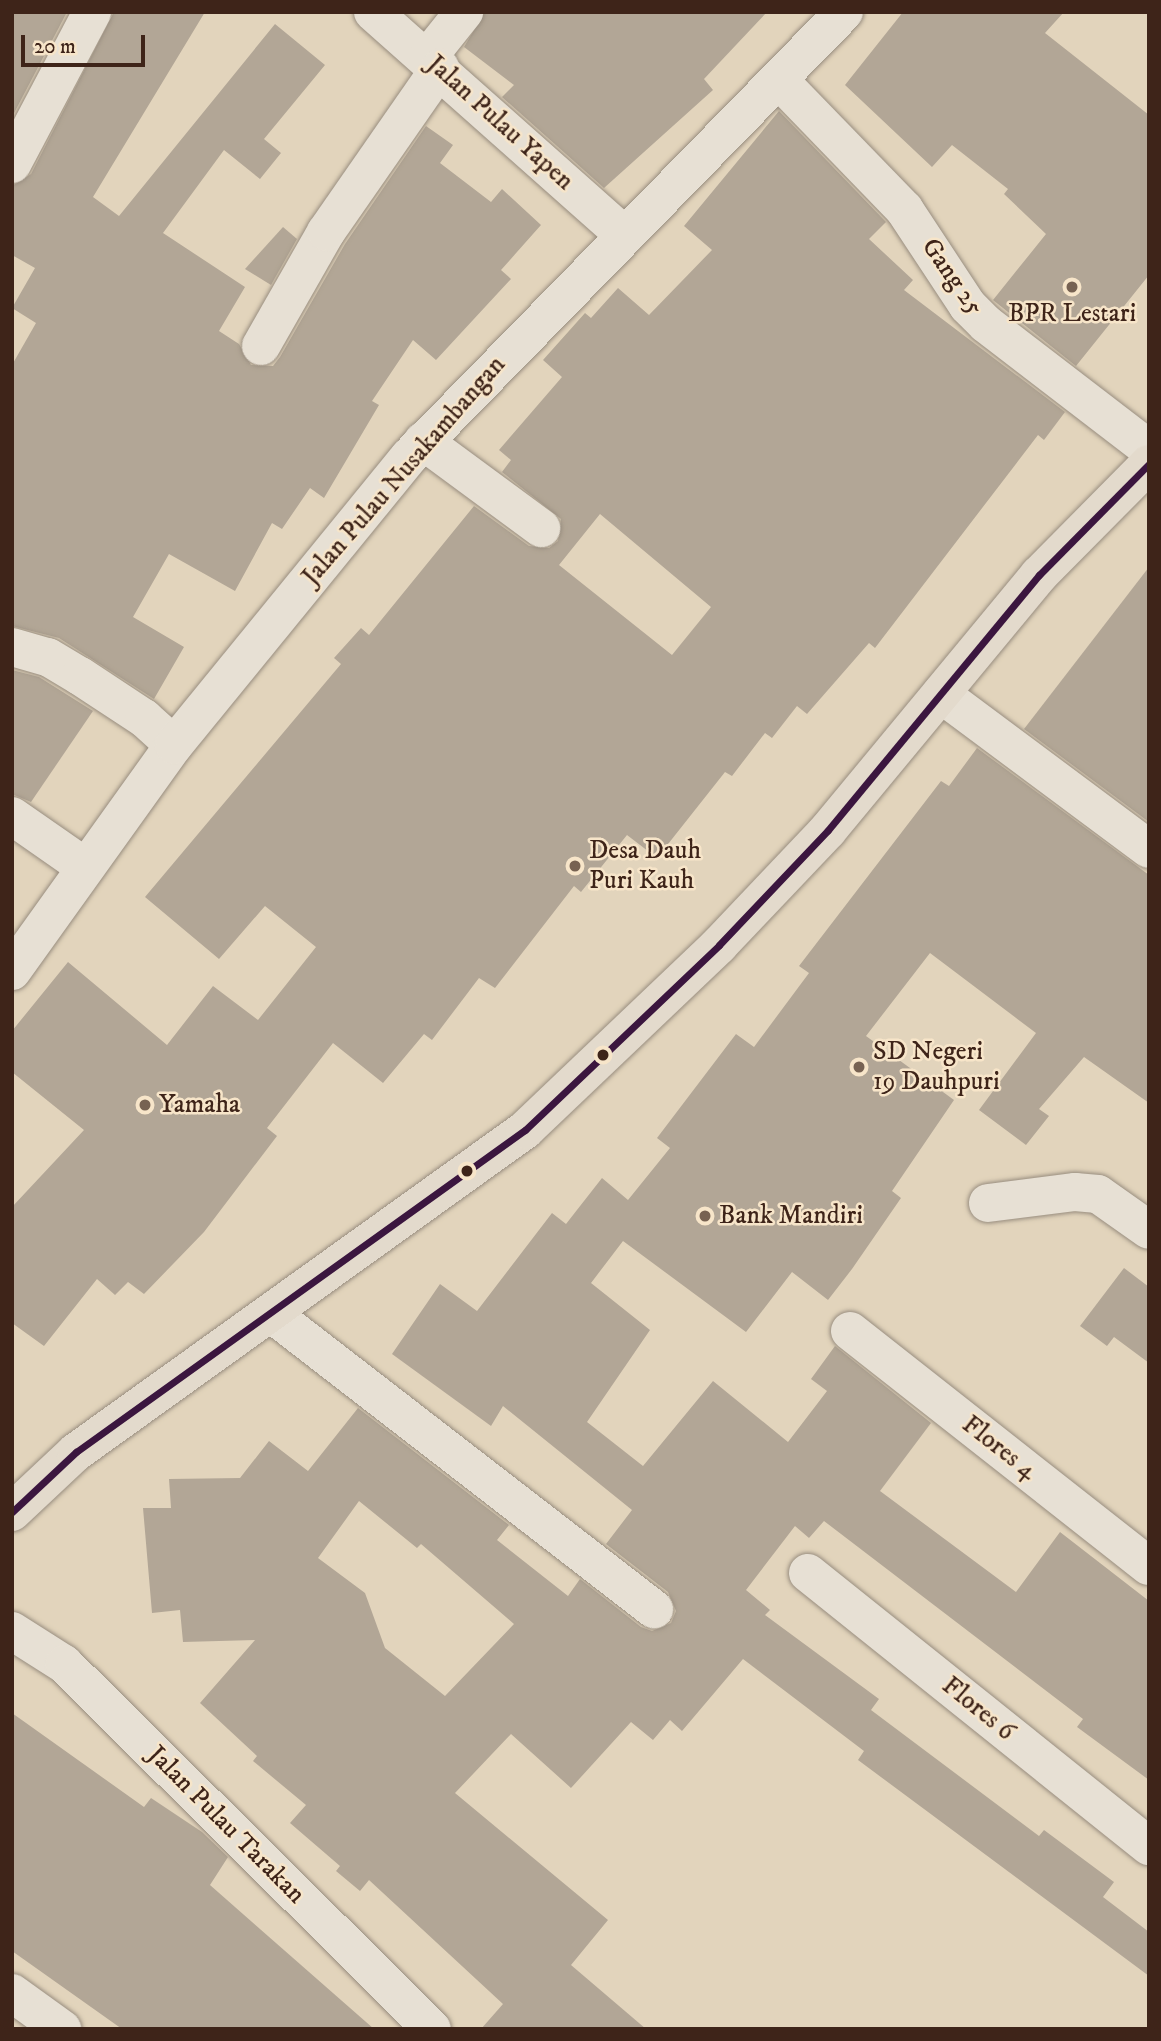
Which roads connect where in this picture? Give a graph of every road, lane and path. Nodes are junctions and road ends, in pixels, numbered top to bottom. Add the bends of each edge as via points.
1 (92, 12) edge
2 (373, 12) edge
3 (464, 12) edge
4 (844, 12) edge
5 (434, 62) junction
6 (779, 80) junction
7 (12, 164) edge
8 (625, 236) junction
9 (261, 346) dead end
10 (424, 441) junction
11 (1149, 449) edge
12 (1149, 464) edge
13 (541, 528) dead end
14 (12, 647) edge
15 (941, 694) junction
16 (174, 745) junction
17 (12, 816) edge
18 (1149, 849) edge
19 (85, 867) junction
20 (12, 971) edge
21 (988, 1203) dead end
22 (1149, 1230) edge
23 (272, 1314) junction
24 (850, 1331) dead end
25 (76, 1452) junction
26 (12, 1470) edge
27 (12, 1512) edge
28 (1149, 1566) edge
29 (808, 1573) dead end
30 (654, 1609) dead end
31 (12, 1631) edge
32 (1149, 1846) edge
33 (12, 1993) edge
34 (62, 2029) edge
35 (432, 2029) edge

1 - 7 street
2 - 5 street, Jalan Pulau Yapen
3 - 5 street
4 - 6 street, Jalan Pulau Nusakambangan
5 - 8 street, Jalan Pulau Yapen
5 - 9 street via 326,232
6 - 8 street, Jalan Pulau Nusakambangan
6 - 11 street, Gang 25 via 904,209 968,306 986,324
8 - 10 street, Jalan Pulau Nusakambangan
10 - 13 street
10 - 16 street, Jalan Pulau Nusakambangan
12 - 15 main road via 1039,575
14 - 16 street via 48,657 109,693
15 - 18 street
15 - 23 main road via 828,830 746,916 525,1130
16 - 19 street, Jalan Pulau Nusakambangan
17 - 19 street
19 - 20 street, Jalan Pulau Nusakambangan
21 - 22 street via 1075,1192 1098,1194
23 - 25 main road
23 - 30 street
24 - 28 street, Flores 4
25 - 26 main road
25 - 27 main road
29 - 32 street, Flores 6
31 - 35 street, Jalan Pulau Tarakan via 64,1664
33 - 34 street

